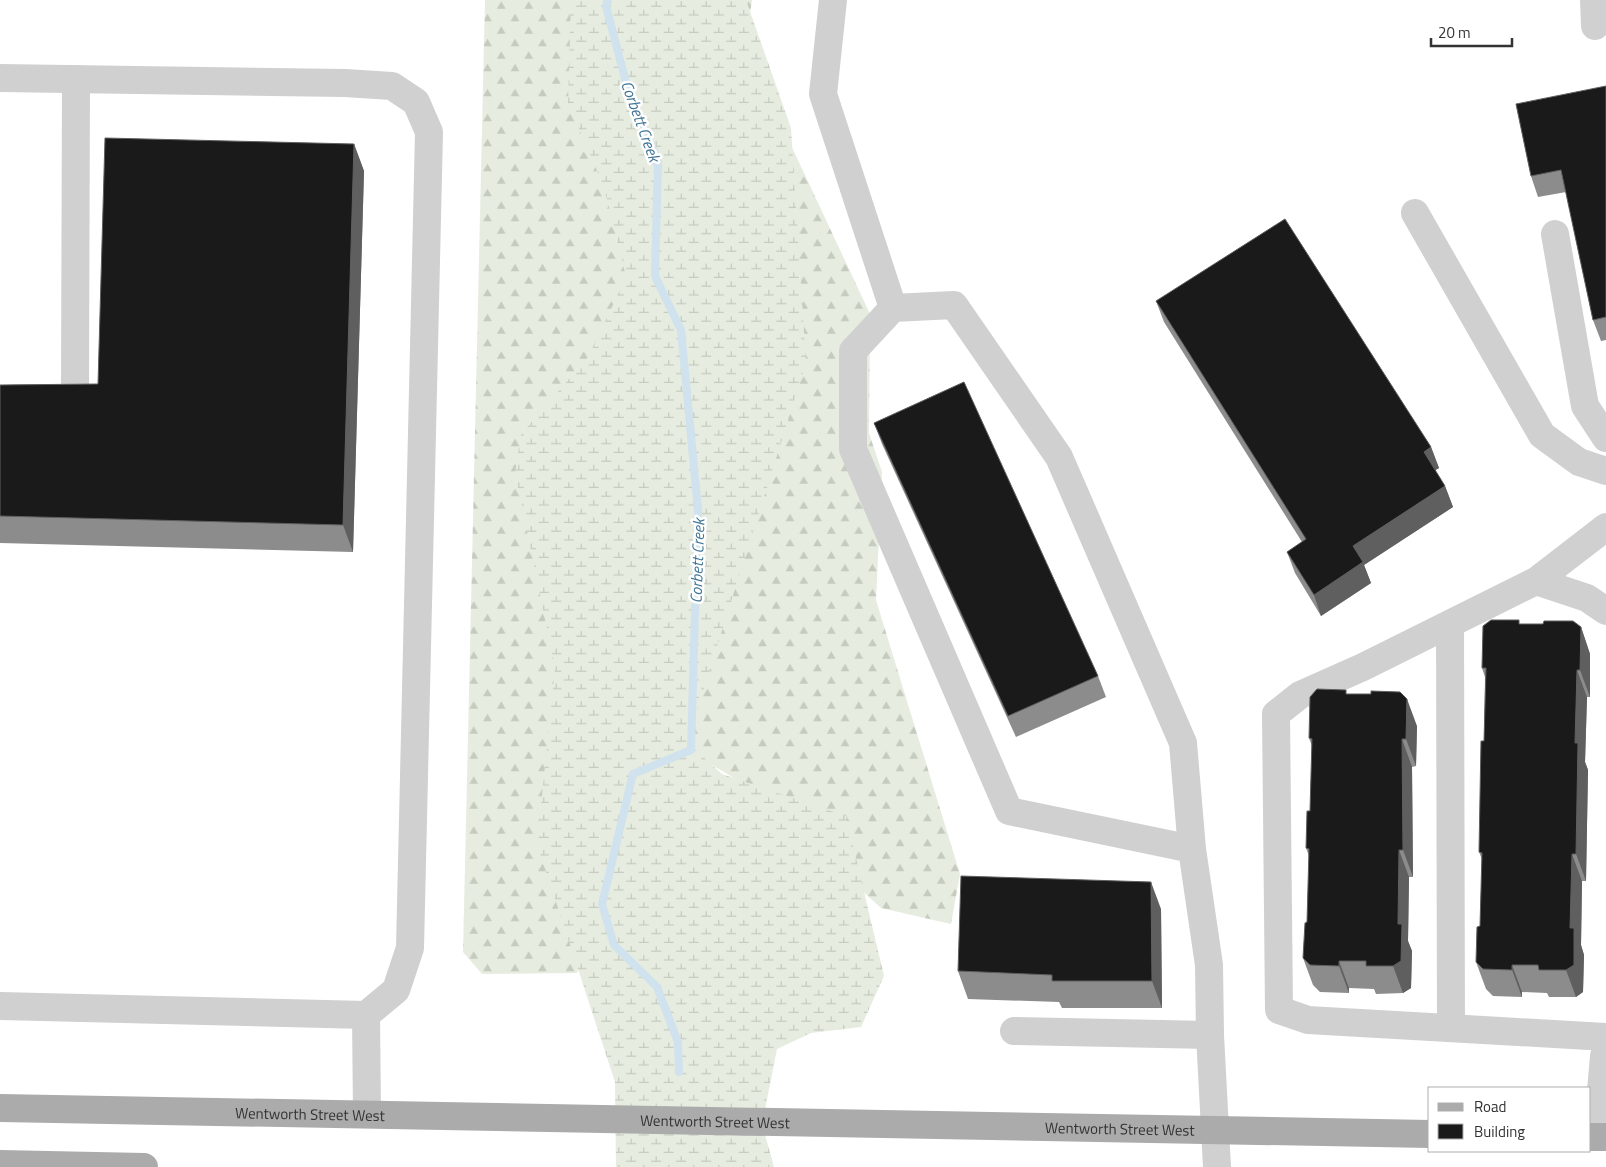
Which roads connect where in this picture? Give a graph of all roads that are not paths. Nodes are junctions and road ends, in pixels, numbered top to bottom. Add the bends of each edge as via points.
1 (834, 0) edge
2 (0, 78) edge
3 (76, 79) junction
4 (1415, 213) dead end
5 (1554, 234) dead end
6 (893, 308) junction
7 (75, 386) edge
8 (1606, 438) edge
9 (1606, 471) edge
10 (1606, 527) edge
11 (1536, 581) junction
12 (1606, 611) edge
13 (1450, 624) junction
14 (1192, 849) junction
15 (0, 1006) edge
16 (366, 1015) junction
17 (1451, 1028) junction
18 (1014, 1031) dead end
19 (1210, 1035) junction
20 (1606, 1037) edge
21 (1606, 1052) edge
22 (0, 1108) edge
23 (367, 1114) junction
24 (1215, 1129) junction
25 (1428, 1134) edge
26 (1598, 1137) edge
27 (0, 1164) edge
28 (144, 1167) edge
29 (1217, 1167) edge

1 - 6 lane via 822,94
2 - 3 lane
3 - 7 lane
3 - 16 lane via 392,86 416,102 429,132 410,948 396,990
4 - 9 lane via 1542,435 1579,462
5 - 8 lane via 1585,406
6 - 14 lane via 954,305 1059,457 1184,743
6 - 14 lane via 853,351 853,449 1009,811
10 - 11 lane
11 - 12 lane via 1587,598
11 - 13 lane
13 - 17 lane
13 - 17 lane via 1300,695 1276,714 1279,1010 1308,1020
14 - 19 lane via 1209,965
15 - 16 lane
16 - 23 lane
17 - 20 lane
18 - 19 lane
19 - 24 lane
21 - 26 lane
22 - 23 main road, Wentworth Street West
23 - 24 main road, Wentworth Street West
24 - 25 main road, Wentworth Street West
24 - 29 lane
27 - 28 main road

